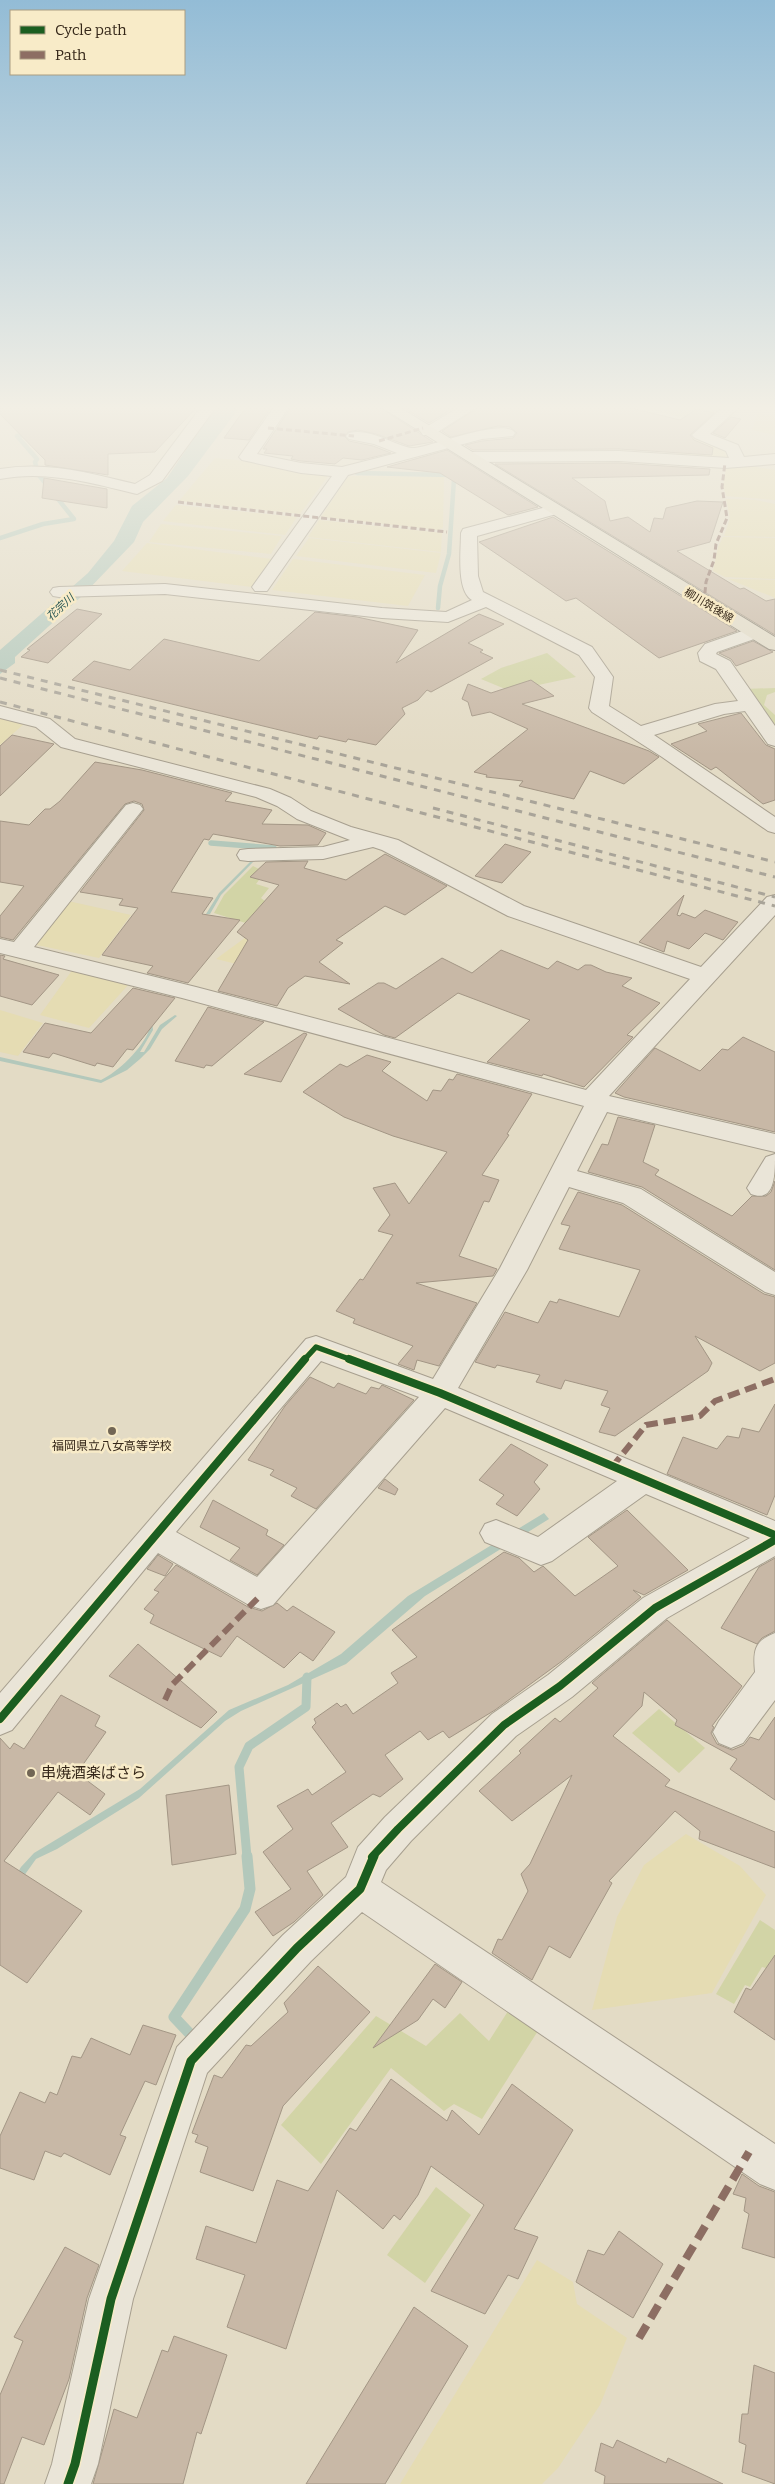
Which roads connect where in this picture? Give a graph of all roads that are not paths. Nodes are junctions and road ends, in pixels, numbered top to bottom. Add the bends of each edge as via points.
1 (306, 523) edge
2 (506, 523) edge
3 (575, 523) edge
4 (261, 587) dead end
5 (59, 592) dead end
6 (486, 601) junction
7 (754, 633) junction
8 (775, 645) edge
9 (750, 705) junction
10 (0, 712) edge
11 (638, 733) junction
12 (775, 740) edge
13 (133, 809) dead end
14 (775, 827) edge
15 (373, 840) junction
16 (248, 856) dead end
17 (771, 911) edge
18 (10, 948) edge
19 (707, 977) junction
20 (595, 1101) junction
21 (775, 1143) edge
22 (775, 1163) edge
23 (562, 1176) junction
24 (760, 1188) dead end
25 (774, 1283) edge
26 (440, 1393) junction
27 (642, 1480) junction
28 (154, 1535) junction
29 (775, 1535) edge
30 (507, 1537) dead end
31 (775, 1540) edge
32 (775, 1648) edge
33 (0, 1719) edge
34 (731, 1732) dead end
35 (360, 1889) junction
36 (775, 2169) edge
37 (68, 2484) edge

1 - 4 street
2 - 6 street via 469,533 469,576 475,595
3 - 7 main road, 柳川筑後線
5 - 6 street via 165,589 382,613 448,617
6 - 11 street via 586,651 604,677 599,708
7 - 8 main road, 柳川筑後線
7 - 9 street via 712,648 707,653 707,657 723,666
9 - 11 street via 722,708
9 - 12 street
10 - 15 street via 42,723 68,743 262,793 304,815
11 - 14 street
13 - 18 street
15 - 16 street via 323,853
15 - 19 street via 390,845 516,911
17 - 19 street
18 - 20 street via 197,994
19 - 20 street
20 - 21 street
20 - 23 street
22 - 24 street
23 - 25 street via 632,1196
23 - 26 street via 513,1270
26 - 27 street
26 - 28 street via 316,1347
26 - 28 street via 261,1595
27 - 29 street
27 - 30 street via 541,1552
28 - 33 street
31 - 35 street via 655,1608 560,1686 504,1725 430,1796 371,1859
32 - 34 street via 770,1655 773,1675
35 - 36 street
35 - 37 street via 297,1948 191,2061 111,2298 76,2464

